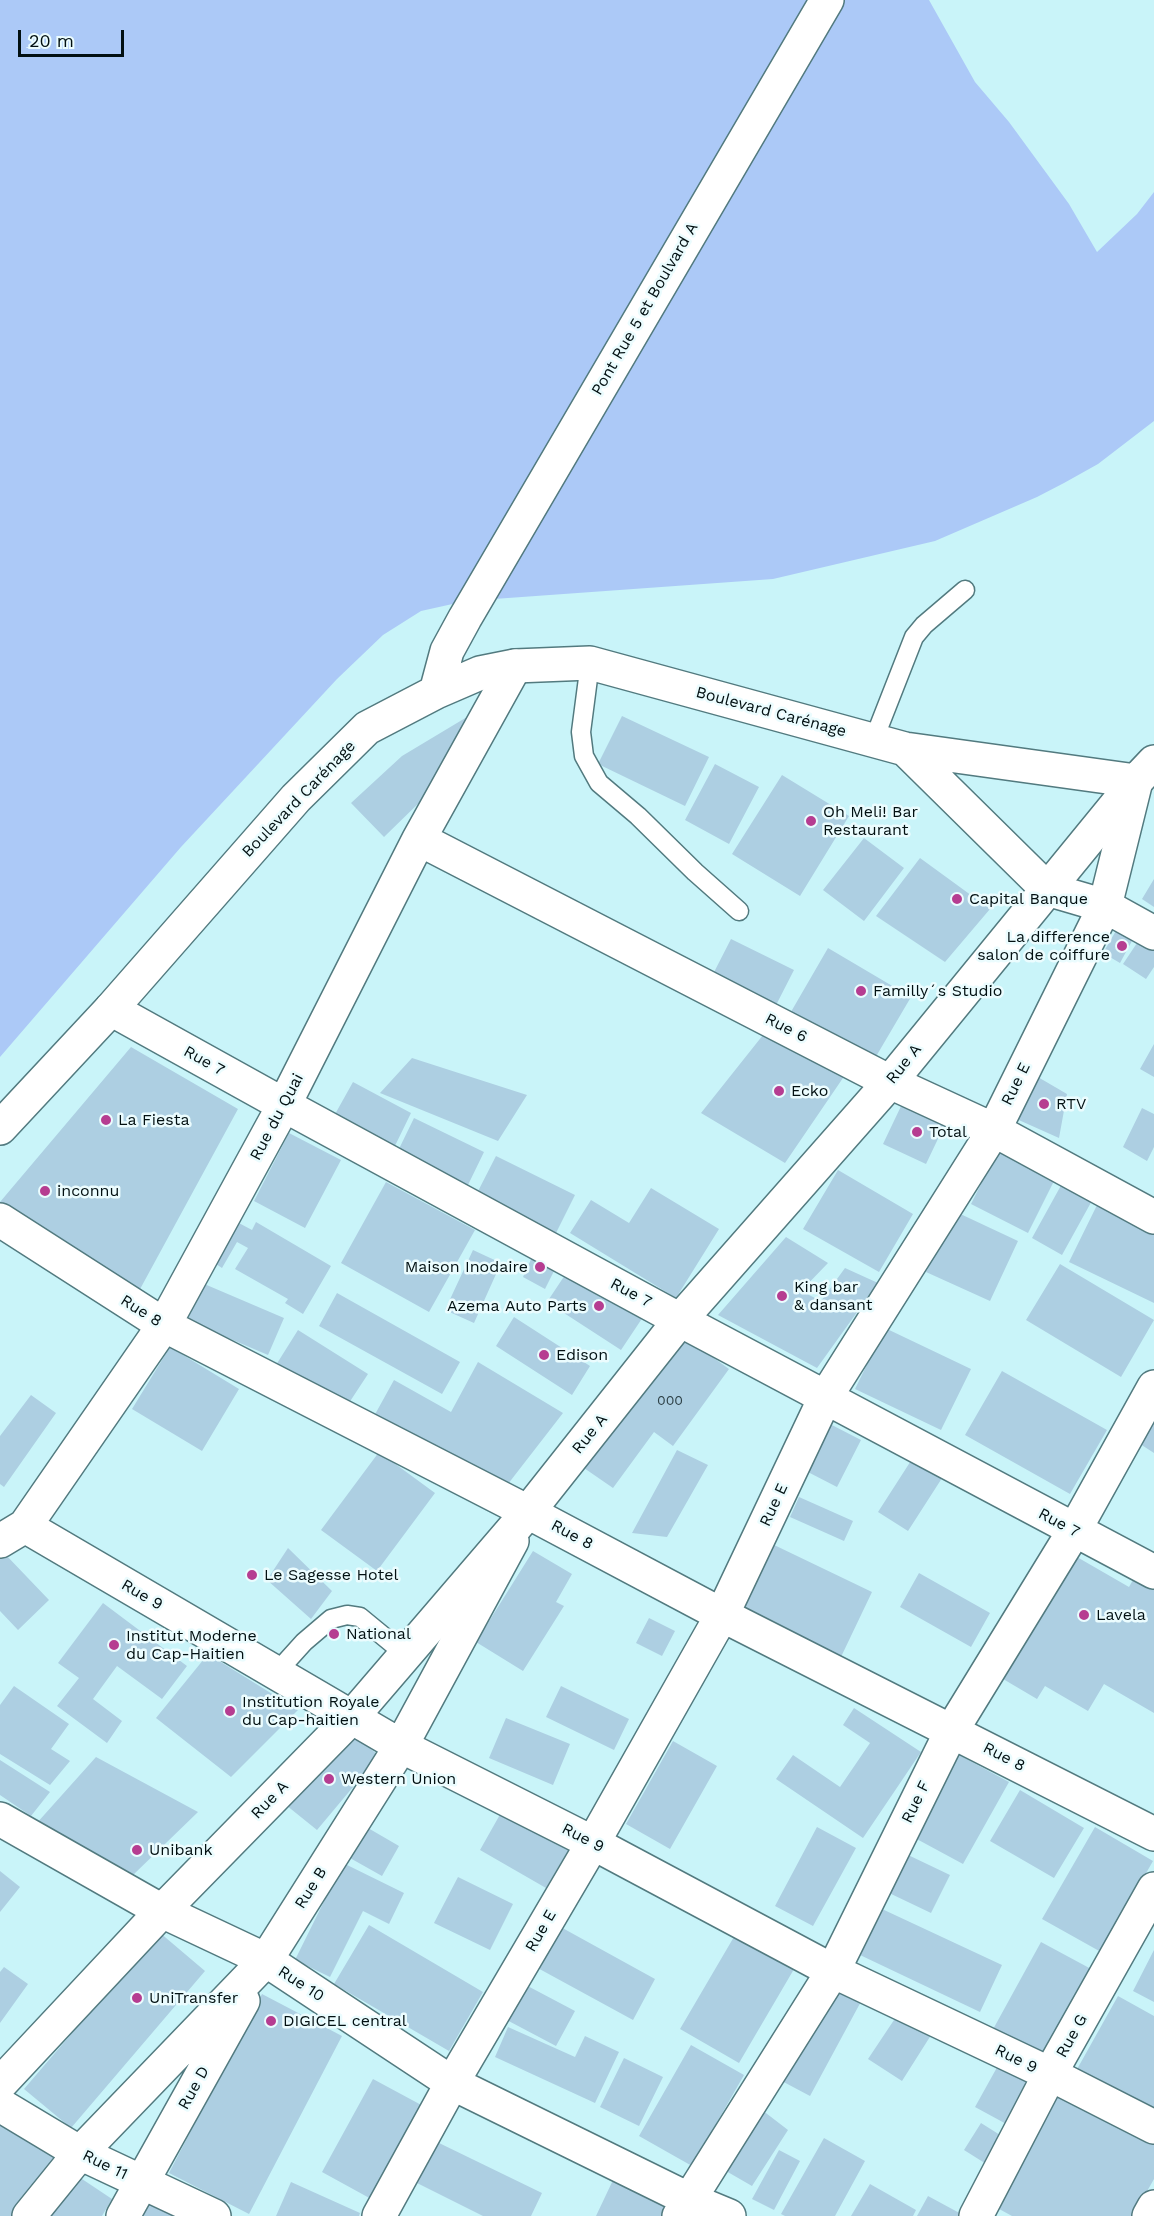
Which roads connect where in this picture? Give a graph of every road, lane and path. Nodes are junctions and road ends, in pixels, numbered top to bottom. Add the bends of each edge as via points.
1 (827, 0) edge
2 (964, 590) dead end
3 (590, 663) junction
4 (515, 666) junction
5 (436, 692) junction
6 (889, 744) junction
7 (1145, 771) edge
8 (419, 839) junction
9 (1047, 889) junction
10 (1105, 906) junction
11 (739, 910) dead end
12 (1154, 933) edge
13 (111, 1009) junction
14 (890, 1082) junction
15 (284, 1106) junction
16 (0, 1128) edge
17 (994, 1130) junction
18 (1154, 1216) edge
19 (0, 1220) edge
20 (680, 1320) junction
21 (164, 1325) junction
22 (1154, 1387) edge
23 (825, 1398) junction
24 (528, 1512) junction
25 (1074, 1531) junction
26 (12, 1534) edge
27 (1154, 1572) edge
28 (722, 1615) junction
29 (405, 1654) junction
30 (276, 1673) junction
31 (352, 1717) junction
32 (951, 1730) junction
33 (401, 1746) junction
34 (0, 1819) edge
35 (1154, 1834) edge
36 (593, 1843) junction
37 (1154, 1889) edge
38 (162, 1911) junction
39 (266, 1960) junction
40 (833, 1971) junction
41 (1050, 2074) junction
42 (452, 2083) junction
43 (0, 2084) edge
44 (0, 2105) edge
45 (1154, 2127) edge
46 (80, 2152) junction
47 (141, 2182) junction
48 (684, 2207) edge
49 (1154, 2207) edge
50 (29, 2216) edge
51 (123, 2216) edge
52 (214, 2216) edge
53 (379, 2216) edge
54 (729, 2216) edge
55 (976, 2216) edge
56 (1149, 2216) edge

1 - 5 street, Pont Rue 5 et Boulvard A via 465,618 447,651
2 - 6 lane via 914,637
3 - 4 street, Boulevard Carénage
3 - 6 street, Boulevard Carénage
3 - 11 lane via 581,732 584,756 599,783
4 - 5 street, Boulevard Carénage via 480,673
4 - 8 street, Rue du Quai
5 - 13 street, Boulevard Carénage via 367,728 327,767
6 - 7 street, Boulevard Carénage
6 - 9 street, Boulevard Carénage
7 - 9 street, Rue A
7 - 10 street, Rue E
8 - 14 street, Rue 6
8 - 15 street, Rue du Quai
9 - 10 street
9 - 14 street, Rue A
10 - 12 street
10 - 17 street, Rue E
13 - 15 street, Rue 7
13 - 16 street, Boulevard Carénage
14 - 17 street, Rue 6
14 - 20 street, Rue A
15 - 20 street, Rue 7
15 - 21 street, Rue du Quai
17 - 18 street, Rue 6
17 - 23 street, Rue E
19 - 21 street, Rue 8
20 - 23 street, Rue 7
20 - 24 street, Rue A
21 - 24 street, Rue 8
21 - 26 street, Rue du Quai
22 - 25 street, Rue F
23 - 25 street, Rue 7
23 - 28 street, Rue E
24 - 28 street, Rue 8
24 - 29 street, Rue A
24 - 33 street, Rue B
25 - 27 street, Rue 7
25 - 32 street, Rue F
26 - 30 street, Rue 9
28 - 32 street, Rue 8
28 - 36 street, Rue E
29 - 30 lane via 360,1617 347,1615 331,1619
29 - 31 street, Rue A
30 - 31 street, Rue 9
31 - 33 street, Rue 9
31 - 38 street, Rue A
32 - 35 street, Rue 8
32 - 40 street, Rue F
33 - 36 street, Rue 9
33 - 39 street, Rue B
34 - 38 street, Rue 10
36 - 40 street, Rue 9
36 - 42 street, Rue E
37 - 41 street, Rue G
38 - 39 street, Rue 10
38 - 43 street, Rue A
39 - 42 street, Rue 10
39 - 46 street, Rue B
39 - 47 street, Rue D
40 - 41 street, Rue 9
40 - 48 street, Rue F
41 - 45 street, Rue 9
41 - 55 street, Rue G
42 - 48 street, Rue 10
42 - 53 street, Rue E
44 - 46 street, Rue 11
46 - 47 street, Rue 11
46 - 50 street, Rue B
47 - 51 street, Rue D
47 - 52 street, Rue 11
48 - 54 street, Rue 10
49 - 56 street

